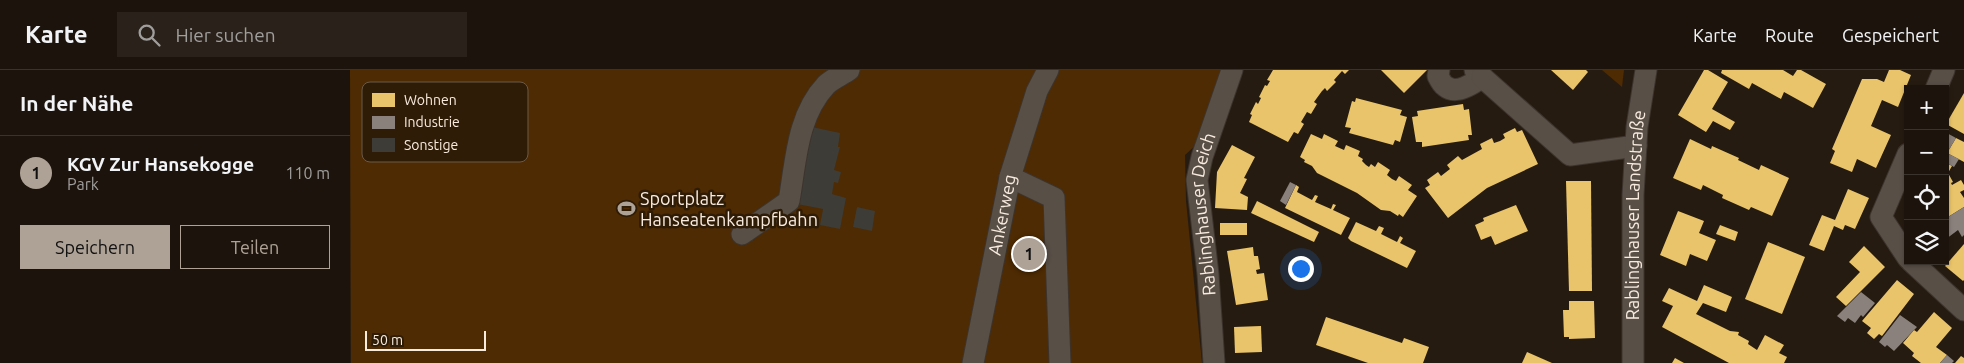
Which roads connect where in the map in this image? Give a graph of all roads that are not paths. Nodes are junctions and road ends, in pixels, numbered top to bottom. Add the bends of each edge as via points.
1 (849, 70) edge
2 (1048, 70) edge
3 (1232, 70) edge
4 (1439, 70) edge
5 (1646, 70) edge
6 (1944, 70) edge
7 (1479, 73) edge
8 (1938, 85) edge
9 (1636, 146) junction
10 (1904, 163) edge
11 (1010, 177) junction
12 (742, 234) dead end
13 (1904, 252) edge
14 (1915, 265) edge
15 (1964, 310) edge
16 (973, 363) edge
17 (1060, 363) edge
18 (1214, 363) edge
19 (1633, 363) edge

1 - 12 street via 827,84 811,105 801,130 789,201
2 - 11 street, Ankerweg via 1037,90
3 - 18 street, Rablinghauser Deich via 1197,180
4 - 7 street via 1438,76 1445,86 1455,89 1472,85
5 - 9 street, Rablinghauser Landstraße
6 - 8 street
7 - 9 street via 1570,155
9 - 19 street, Rablinghauser Landstraße via 1632,245
10 - 13 street via 1881,217
11 - 16 street, Ankerweg
11 - 17 street via 1054,198
14 - 15 street

